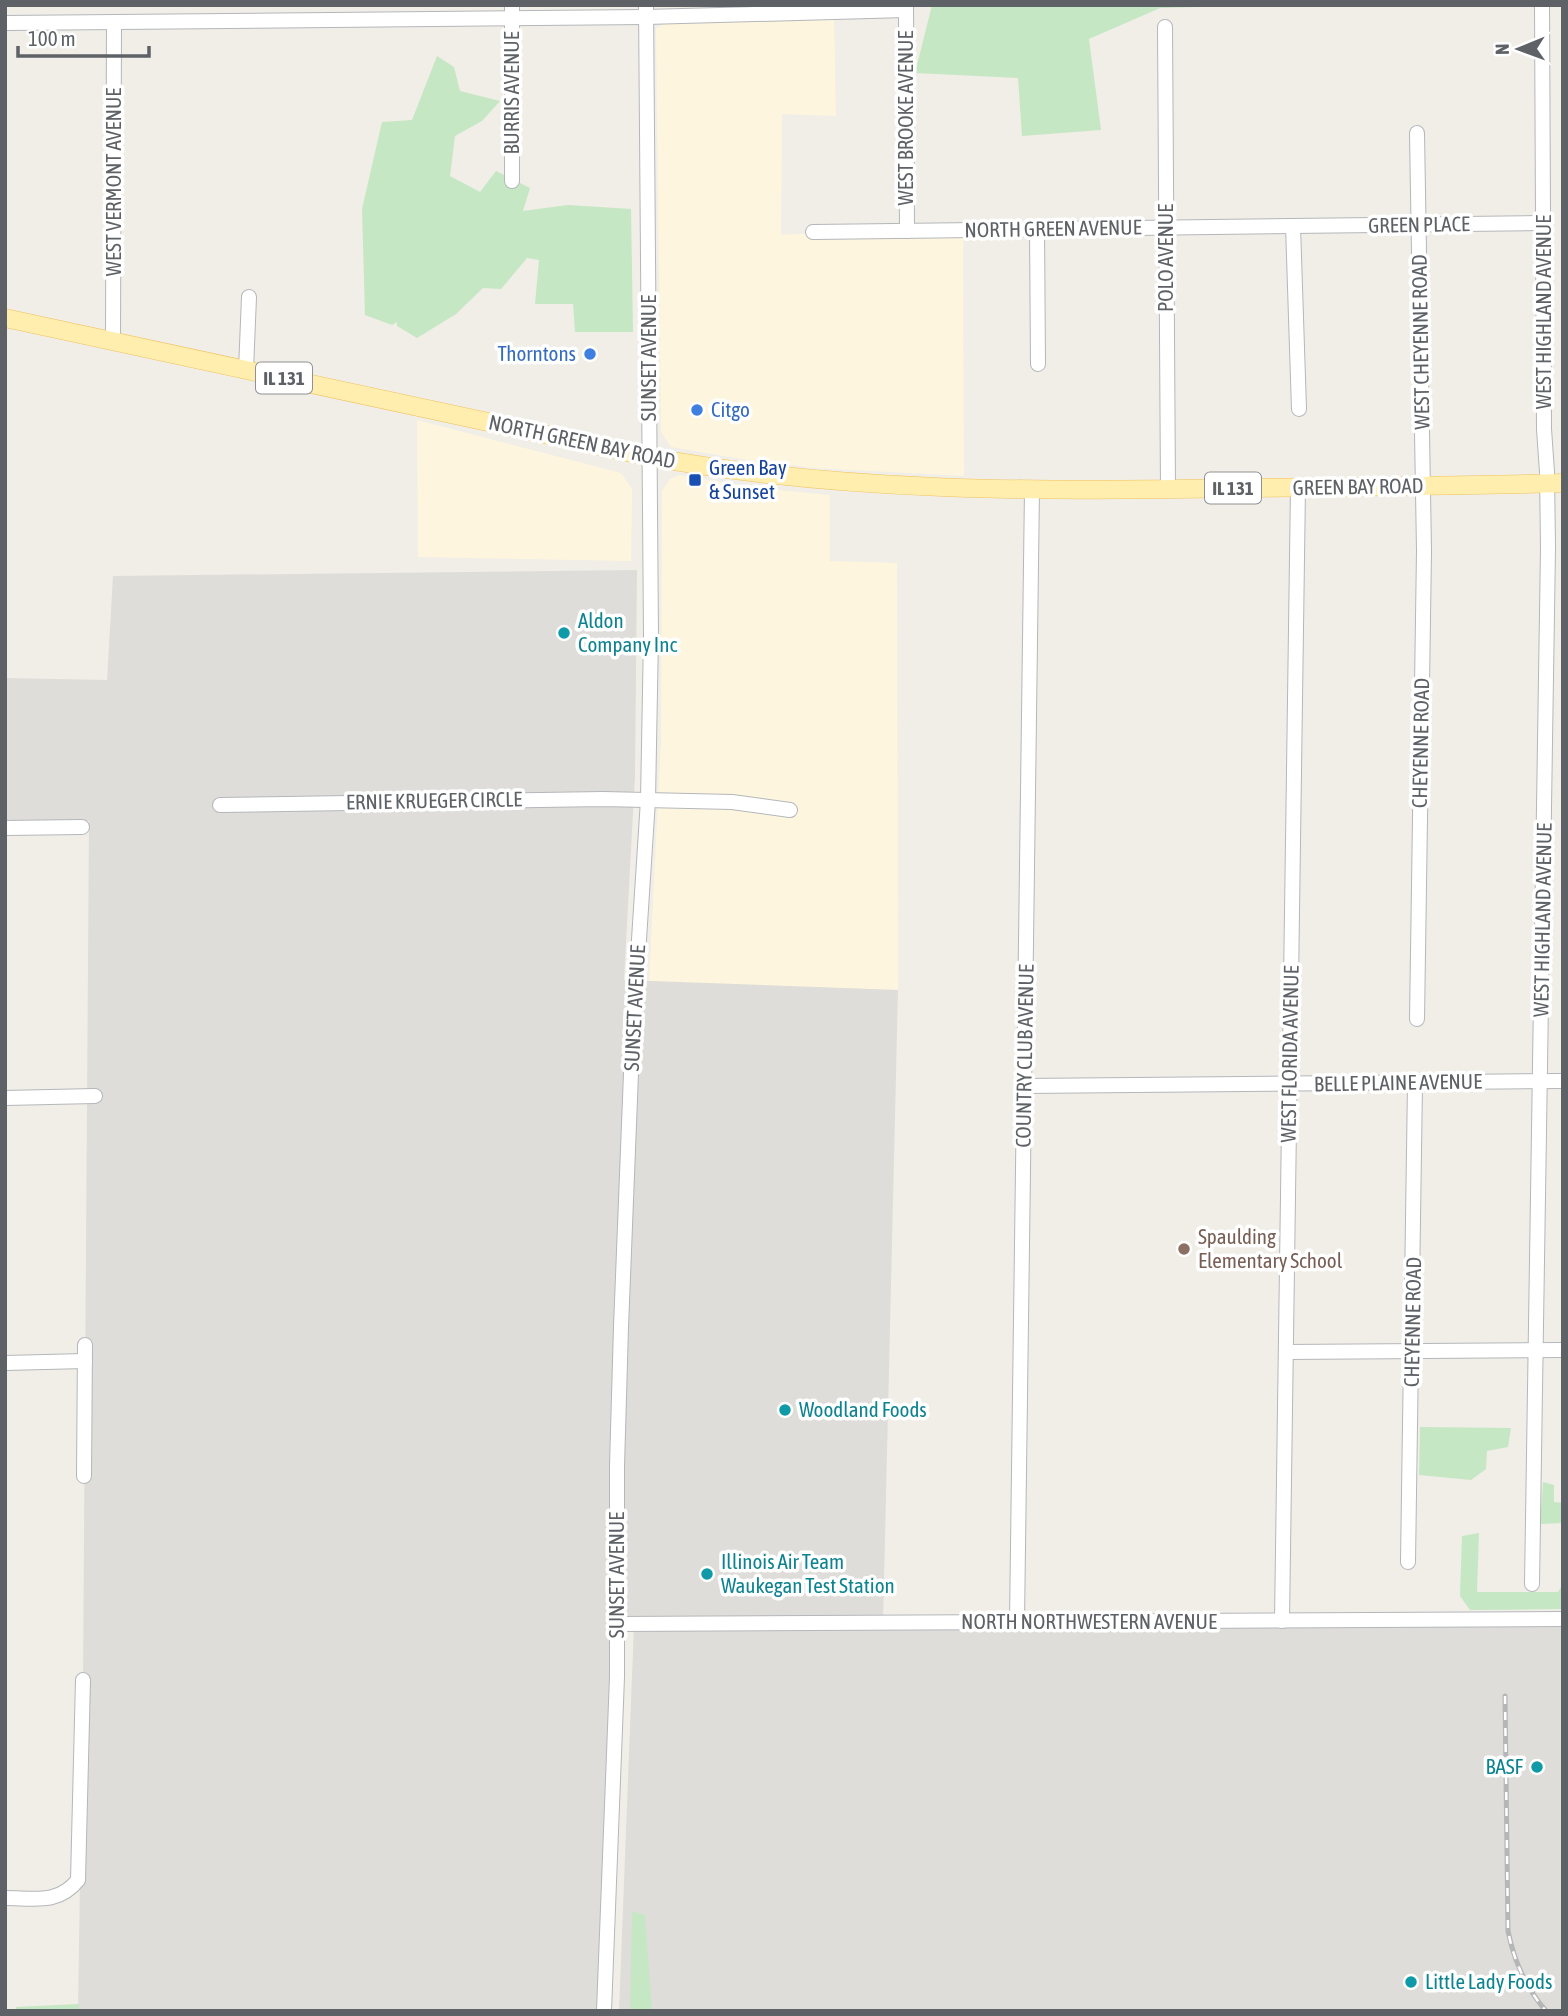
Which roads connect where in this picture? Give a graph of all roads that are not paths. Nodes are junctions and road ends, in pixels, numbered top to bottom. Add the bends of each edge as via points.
1 (1542, 5) edge
2 (906, 8) edge
3 (779, 10) edge
4 (512, 11) edge
5 (646, 11) edge
6 (5, 23) edge
7 (114, 23) junction
8 (1165, 27) dead end
9 (1417, 133) dead end
10 (512, 181) dead end
11 (1544, 223) junction
12 (1419, 225) junction
13 (1293, 226) junction
14 (1166, 228) junction
15 (1037, 229) junction
16 (906, 231) junction
17 (813, 232) dead end
18 (249, 297) dead end
19 (5, 318) edge
20 (113, 341) junction
21 (1038, 365) dead end
22 (246, 370) junction
23 (1298, 409) dead end
24 (650, 457) junction
25 (1555, 484) edge
26 (1423, 486) junction
27 (1298, 487) junction
28 (1032, 489) junction
29 (1168, 490) junction
30 (1424, 551) joint
31 (648, 800) junction
32 (220, 805) dead end
33 (790, 810) dead end
34 (82, 827) dead end
35 (5, 828) edge
36 (1417, 1018) dead end
37 (1540, 1081) junction
38 (1563, 1081) edge
39 (1415, 1083) junction
40 (1290, 1084) junction
41 (1024, 1086) junction
42 (95, 1096) dead end
43 (5, 1098) edge
44 (85, 1345) dead end
45 (1537, 1350) junction
46 (1563, 1350) edge
47 (1413, 1351) junction
48 (1286, 1352) junction
49 (85, 1360) junction
50 (5, 1363) edge
51 (84, 1476) dead end
52 (1408, 1562) dead end
53 (1532, 1584) dead end
54 (1563, 1619) edge
55 (1282, 1621) junction
56 (1017, 1622) junction
57 (616, 1625) junction
58 (83, 1679) dead end
59 (5, 1898) edge
60 (604, 2011) edge

1 - 11 street, WEST HIGHLAND AVENUE
2 - 3 street
2 - 16 street, WEST BROOKE AVENUE
3 - 5 street
4 - 5 street
4 - 7 street
4 - 10 street, BURRIS AVENUE
5 - 24 street, SUNSET AVENUE
6 - 7 street
7 - 20 street, WEST VERMONT AVENUE
8 - 14 street, POLO AVENUE
9 - 12 street, WEST CHEYENNE ROAD
11 - 12 street, GREEN PLACE
11 - 25 street, WEST HIGHLAND AVENUE via 1544,429
12 - 13 street, GREEN PLACE
12 - 26 street, WEST CHEYENNE ROAD
13 - 14 street, NORTH GREEN AVENUE
13 - 23 street
14 - 15 street, NORTH GREEN AVENUE
14 - 29 street, POLO AVENUE
15 - 16 street, NORTH GREEN AVENUE
15 - 21 street
16 - 17 street, NORTH GREEN AVENUE
18 - 22 street
19 - 20 main road, NORTH GREEN BAY ROAD / IL 131
20 - 22 main road, NORTH GREEN BAY ROAD / IL 131
22 - 24 main road, NORTH GREEN BAY ROAD / IL 131
24 - 28 main road, NORTH GREEN BAY ROAD / IL 131 via 820,481
24 - 31 street, SUNSET AVENUE
25 - 26 main road, GREEN BAY ROAD / IL 131
25 - 37 street, WEST HIGHLAND AVENUE
26 - 27 main road, GREEN BAY ROAD / IL 131
26 - 30 street, WEST CHEYENNE ROAD
27 - 29 main road, GREEN BAY ROAD / IL 131
27 - 40 street, WEST FLORIDA AVENUE
28 - 29 main road, NORTH GREEN BAY ROAD / IL 131
28 - 41 street, COUNTRY CLUB AVENUE
30 - 36 street, CHEYENNE ROAD
31 - 32 street, ERNIE KRUEGER CIRCLE
31 - 33 street, ERNIE KRUEGER CIRCLE via 732,802
31 - 57 street, SUNSET AVENUE via 630,1102
34 - 35 street
37 - 38 street, BELLE PLAINE AVENUE
37 - 39 street, BELLE PLAINE AVENUE
37 - 45 street, WEST HIGHLAND AVENUE
39 - 40 street, BELLE PLAINE AVENUE
39 - 47 street, CHEYENNE ROAD
40 - 41 street, BELLE PLAINE AVENUE
40 - 48 street, WEST FLORIDA AVENUE
41 - 56 street, COUNTRY CLUB AVENUE
42 - 43 street
44 - 49 street
45 - 46 street
45 - 47 street
45 - 53 street, WEST HIGHLAND AVENUE
47 - 48 street
47 - 52 street, CHEYENNE ROAD
48 - 55 street, WEST FLORIDA AVENUE
49 - 50 street
49 - 51 street
54 - 55 street, NORTH NORTHWESTERN AVENUE
55 - 56 street, NORTH NORTHWESTERN AVENUE
56 - 57 street, NORTH NORTHWESTERN AVENUE
57 - 60 street, SUNSET AVENUE
58 - 59 street via 78,1880 69,1891 52,1898

